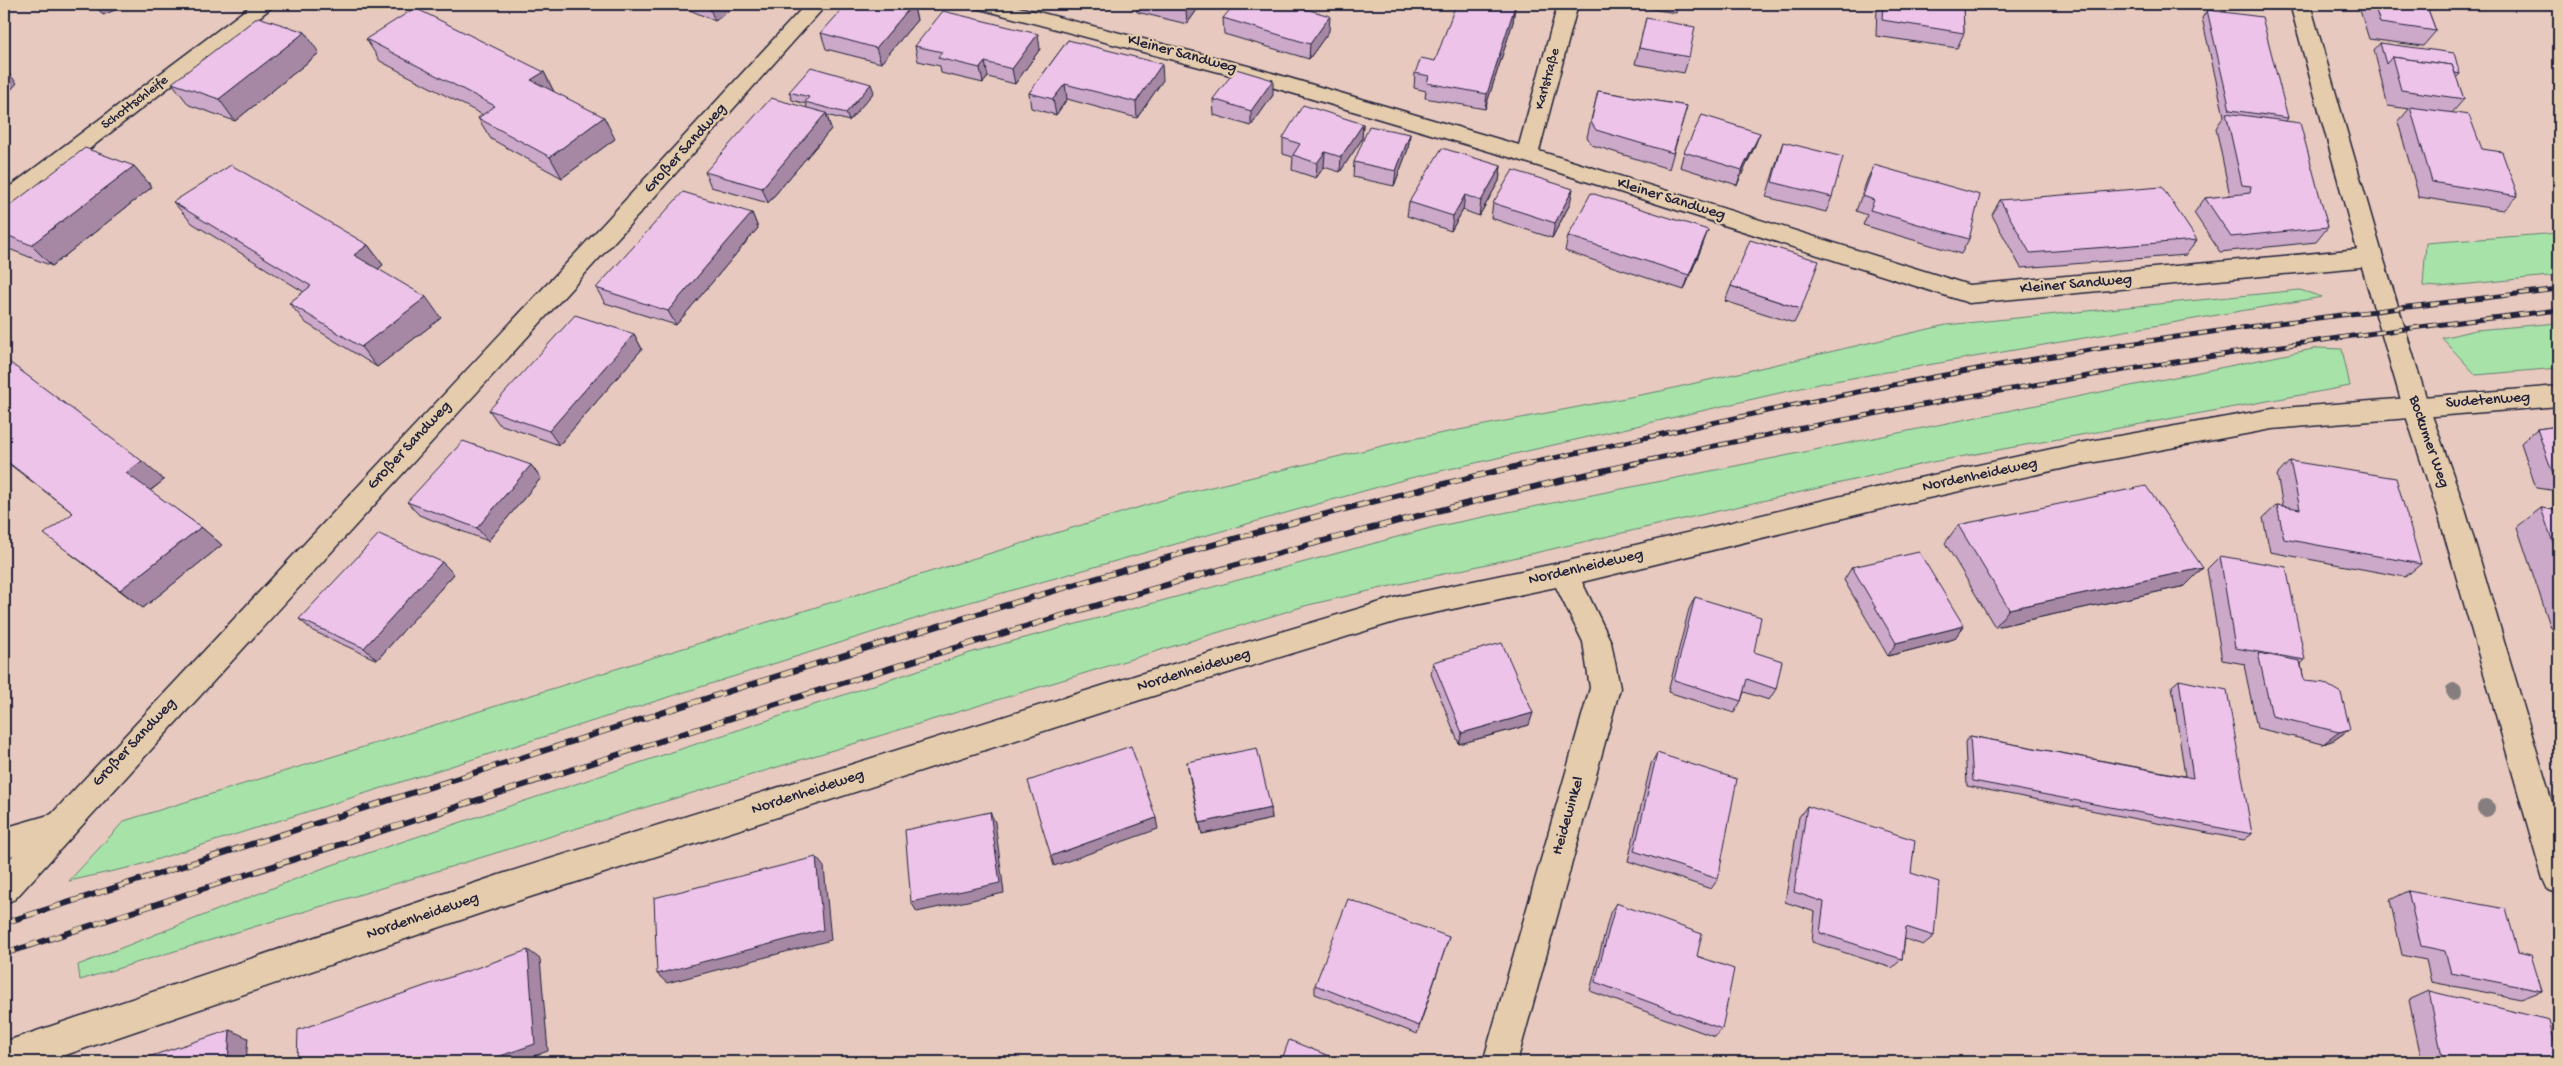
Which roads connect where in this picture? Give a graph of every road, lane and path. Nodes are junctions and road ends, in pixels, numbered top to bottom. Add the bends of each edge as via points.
1 (266, 4) edge
2 (816, 4) edge
3 (983, 4) edge
4 (1568, 4) edge
5 (2300, 4) edge
6 (1527, 155) junction
7 (4, 203) edge
8 (2371, 257) junction
9 (2559, 396) edge
10 (2416, 407) junction
11 (1564, 574) junction
12 (59, 826) junction
13 (4, 843) edge
14 (2559, 879) edge
15 (4, 888) edge
16 (4, 1059) edge
17 (1500, 1062) edge

1 - 7 street, Schottschleife
2 - 12 street, Großer Sandweg
3 - 6 street, Kleiner Sandweg via 1240,71
4 - 6 street, Karlstraße
5 - 8 street, Bockumer Weg
6 - 8 street, Kleiner Sandweg via 1969,294
8 - 10 street, Bockumer Weg
9 - 10 street, Sudetenweg
10 - 11 street, Nordenheideweg via 2272,418 2079,454
10 - 14 street, Bockumer Weg via 2450,506
11 - 16 street, Nordenheideweg via 1401,608 1140,687 502,890
11 - 17 street, Heidewinkel via 1597,642 1605,688
12 - 13 street
12 - 15 street, Großer Sandweg

